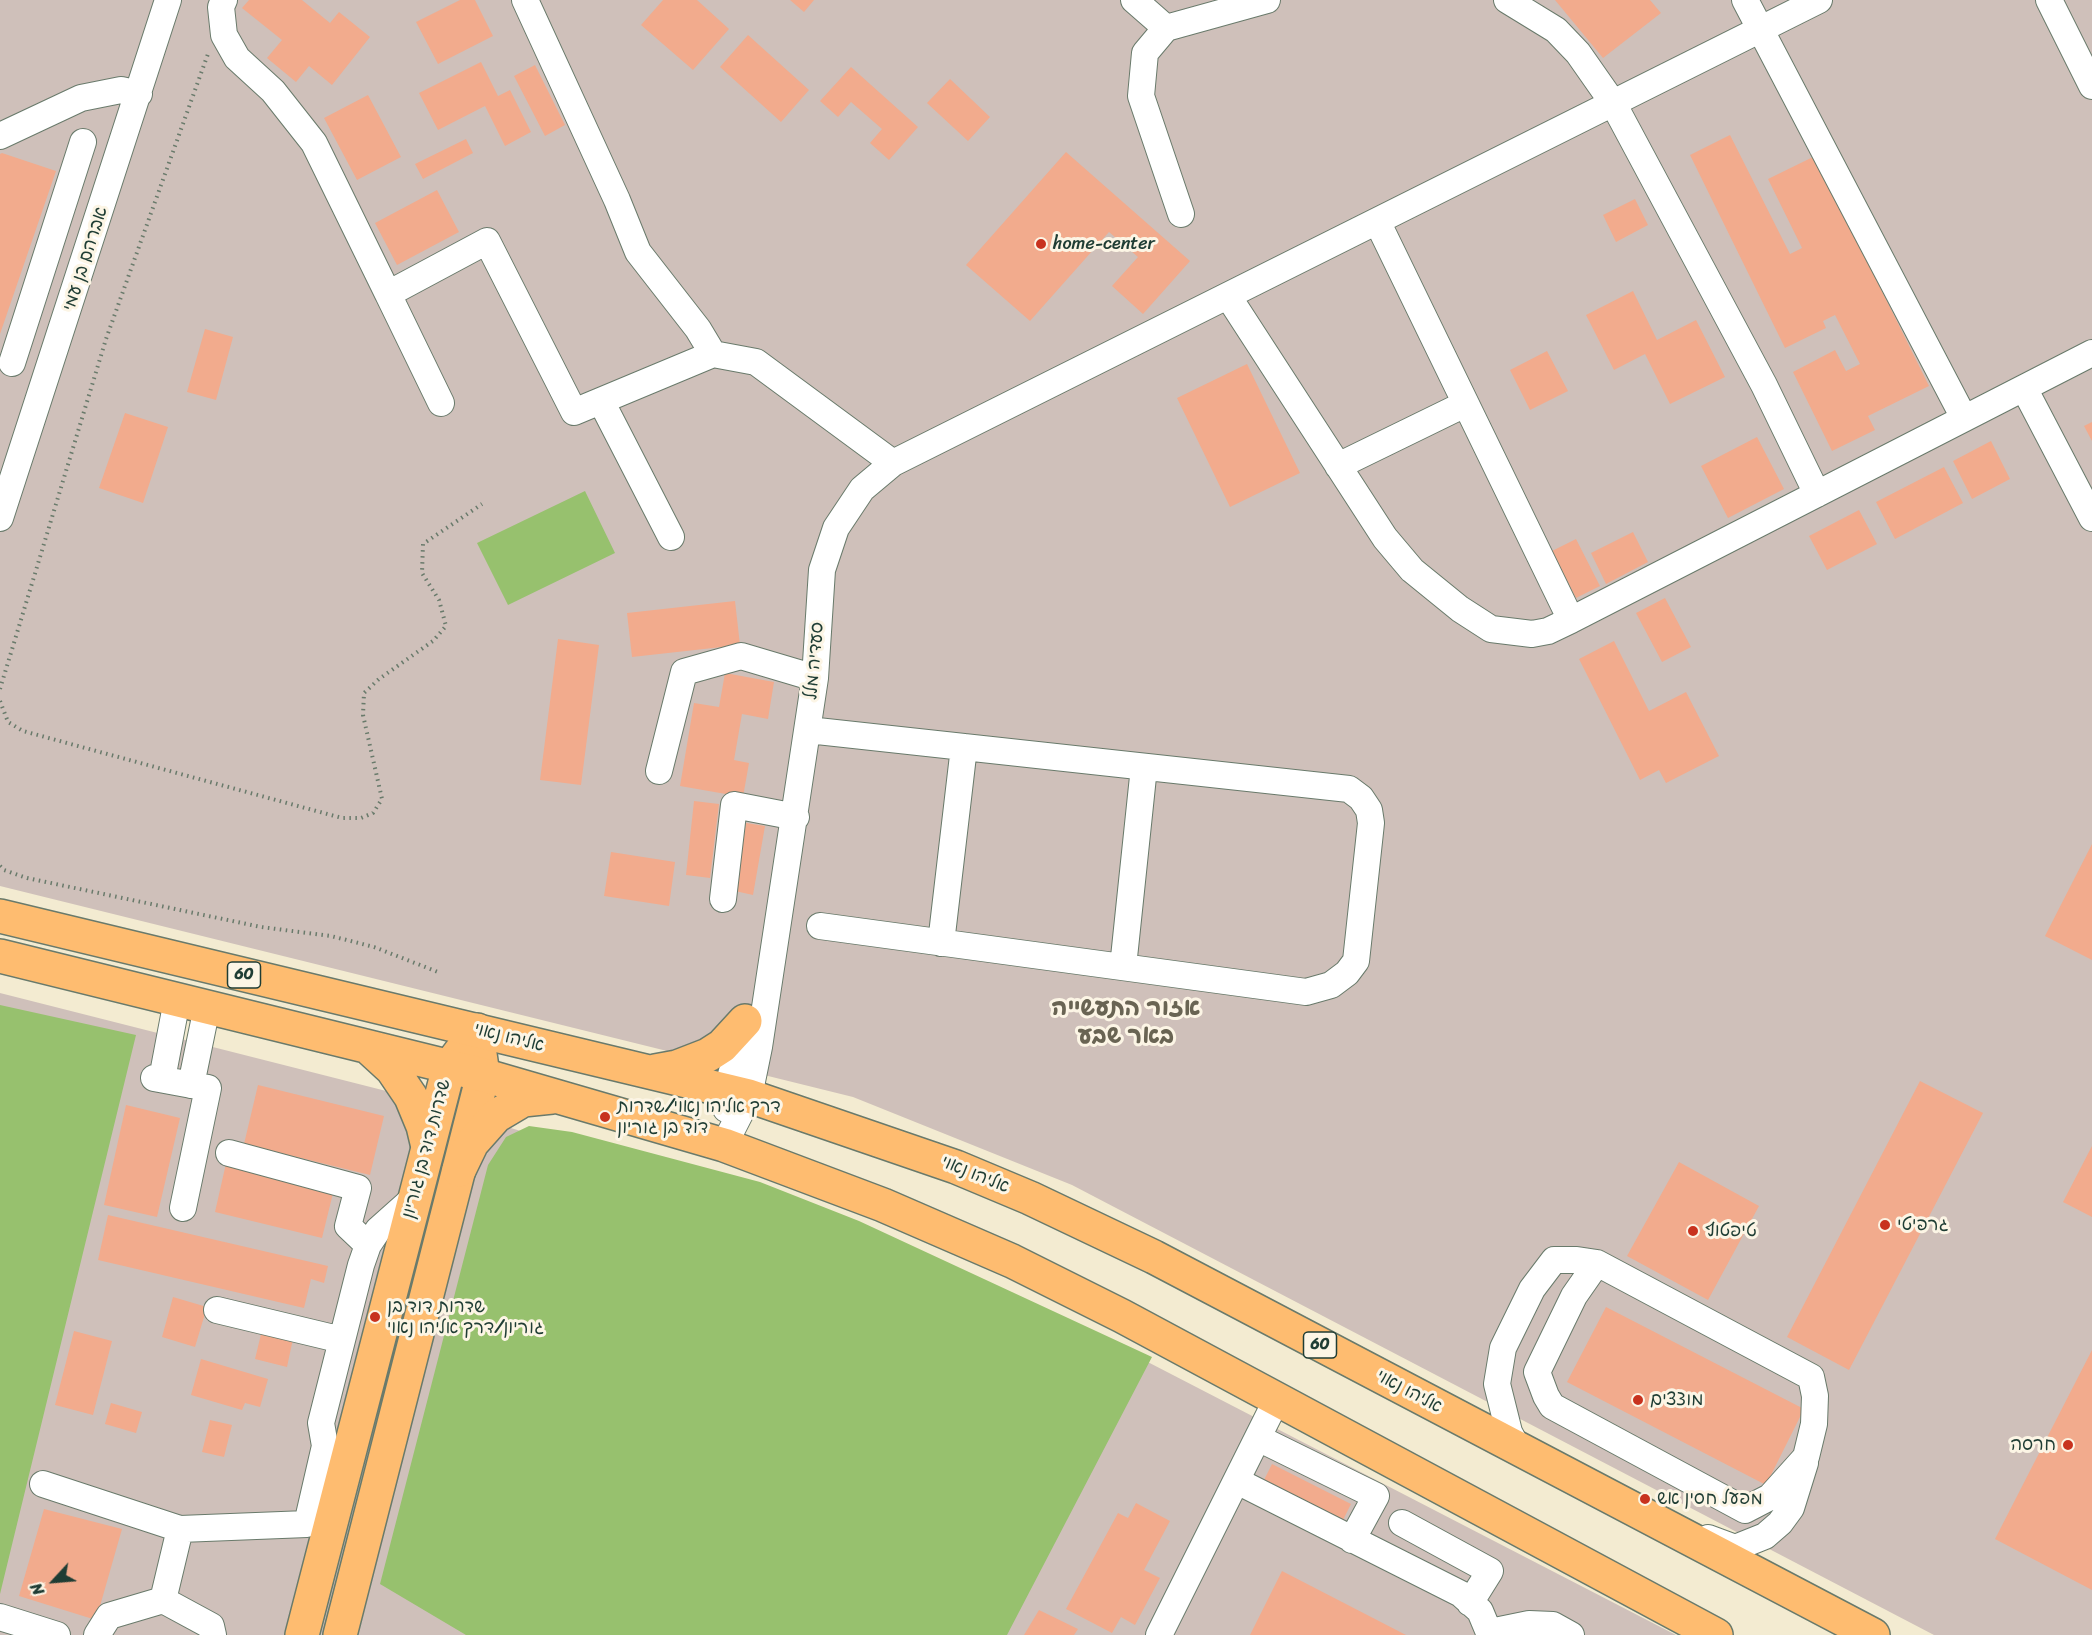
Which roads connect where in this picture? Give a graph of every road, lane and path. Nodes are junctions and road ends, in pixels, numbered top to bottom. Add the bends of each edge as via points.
1 (168, 0) edge
2 (224, 0) edge
3 (525, 0) edge
4 (1134, 0) edge
5 (1267, 0) edge
6 (1507, 0) edge
7 (1744, 0) edge
8 (1819, 0) edge
9 (2049, 0) edge
10 (223, 26) junction
11 (1166, 28) junction
12 (1760, 30) junction
13 (2092, 86) edge
14 (139, 93) junction
15 (1613, 103) junction
16 (0, 136) edge
17 (82, 142) dead end
18 (1180, 214) dead end
19 (1377, 221) junction
20 (38, 281) junction
21 (75, 291) junction
22 (388, 294) junction
23 (1228, 296) junction
24 (2092, 353) edge
25 (712, 354) junction
26 (12, 363) dead end
27 (2024, 388) junction
28 (601, 401) junction
29 (441, 403) dead end
30 (1465, 404) junction
31 (1964, 418) junction
32 (893, 463) junction
33 (1338, 466) junction
34 (1817, 494) junction
35 (482, 504) dead end
36 (0, 518) edge
37 (2092, 518) edge
38 (671, 537) dead end
39 (1570, 620) junction
40 (815, 678) junction
41 (0, 689) edge
42 (0, 701) edge
43 (808, 730) junction
44 (964, 747) junction
45 (1144, 767) junction
46 (658, 771) dead end
47 (796, 817) junction
48 (0, 866) edge
49 (723, 899) dead end
50 (4, 916) edge
51 (820, 926) dead end
52 (941, 943) junction
53 (772, 953) junction
54 (0, 956) edge
55 (1123, 968) junction
56 (438, 972) dead end
57 (192, 1003) junction
58 (745, 1021) junction
59 (477, 1030) junction
60 (368, 1047) junction
61 (449, 1067) junction
62 (645, 1072) junction
63 (483, 1075) junction
64 (191, 1085) junction
65 (738, 1093) junction
66 (554, 1097) junction
67 (724, 1145) junction
68 (428, 1147) junction
69 (229, 1153) dead end
70 (459, 1170) junction
71 (415, 1197) junction
72 (183, 1208) dead end
73 (368, 1245) junction
74 (1597, 1263) junction
75 (217, 1310) dead end
76 (342, 1340) junction
77 (1278, 1399) junction
78 (1258, 1438) junction
79 (326, 1446) junction
80 (1518, 1449) junction
81 (1806, 1457) junction
82 (1237, 1481) junction
83 (43, 1484) dead end
84 (340, 1486) junction
85 (1648, 1517) junction
86 (1402, 1523) dead end
87 (180, 1529) junction
88 (1352, 1539) junction
89 (163, 1600) junction
90 (1470, 1602) junction
91 (0, 1617) edge
92 (1490, 1634) edge
93 (57, 1635) edge
94 (97, 1635) edge
95 (213, 1635) edge
96 (302, 1635) edge
97 (340, 1635) edge
98 (1159, 1635) edge
99 (1571, 1635) edge
100 (1716, 1635) edge
101 (1873, 1635) edge

1 - 14 street, אברהם בן עמי
2 - 10 street
3 - 25 street via 638,252 698,329
4 - 11 street
5 - 11 street
6 - 15 street via 1556,30 1578,53
7 - 12 street
8 - 12 street, סעדיה מלל
9 - 13 street
10 - 22 street via 237,58 273,91 314,143
10 - 41 path via 213,40 106,339
11 - 18 street via 1145,52 1141,96
12 - 15 street, סעדיה מלל
12 - 31 street
14 - 16 street via 121,90 81,98
14 - 21 street, אברהם בן עמי
15 - 19 street, סעדיה מלל
15 - 34 street via 1764,385
17 - 20 street
19 - 23 street, סעדיה מלל
19 - 30 street
20 - 21 street
20 - 26 street
21 - 36 street, אברהם בן עמי
22 - 28 street via 487,241 574,412
22 - 29 street
23 - 32 street, סעדיה מלל
23 - 33 street
24 - 27 street
25 - 28 street
25 - 32 street via 756,362
27 - 31 street
27 - 37 street
28 - 38 street
30 - 33 street
30 - 39 street
31 - 34 street
32 - 40 street, סעדיה מלל via 862,489 836,528 822,570
33 - 39 street via 1385,538 1412,570 1460,609 1491,629 1532,634
34 - 39 street
35 - 42 path via 423,544 422,573 439,600 446,626 433,641 364,693 363,715 382,799 373,813 361,818 342,818 23,731 8,722
40 - 43 street, סעדיה מלל
40 - 46 street via 741,656 684,672
43 - 44 street
43 - 47 street, סעדיה מלל
44 - 45 street
44 - 52 street
45 - 55 street
45 - 55 street via 1349,789 1369,810 1371,823 1356,960 1347,974 1330,985 1306,993
47 - 49 street via 734,805
47 - 53 street, סעדיה מלל
48 - 56 path via 27,878 261,927 374,946
50 - 59 main road, אליהו נאוי / 60
51 - 52 street
52 - 55 street
53 - 58 street, סעדיה מלל
53 - 65 street, סעדיה מלל via 759,1047
54 - 57 main road, 60
57 - 60 main road, 60
57 - 64 street
57 - 64 street via 158,1079
58 - 62 main road via 708,1055 677,1067
58 - 65 street, סעדיה מלל
59 - 61 main road, שדרות דוד בן גוריון
59 - 62 main road, אליהו נאוי / 60
59 - 63 main road, שדרות דוד בן גוריון
60 - 61 main road, 60
60 - 68 main road via 392,1069 411,1097
61 - 63 main road, 60
61 - 68 main road, שדרות דוד בן גוריון
62 - 65 main road, אליהו נאוי / 60
63 - 66 main road, 60
63 - 70 main road, שדרות דוד בן גוריון
64 - 72 street via 208,1088
65 - 67 street, סעדיה מלל
65 - 80 main road, אליהו נאוי / 60 via 956,1167 1030,1198 1154,1257
66 - 67 main road, 60
66 - 70 main road via 523,1100 496,1116 472,1143
67 - 77 main road, 60 via 883,1205 1012,1261
68 - 71 main road, שדרות דוד בן גוריון
69 - 73 street via 358,1188 348,1226
70 - 97 main road, שדרות דוד בן גוריון
71 - 73 street via 378,1230
71 - 84 main road, שדרות דוד בן גוריון
73 - 76 street
74 - 80 street via 1554,1260 1532,1288 1503,1348 1497,1384 1509,1432
74 - 81 street via 1811,1377 1814,1424
74 - 81 street via 1574,1296 1537,1372 1552,1406 1745,1510 1770,1497
75 - 76 street
76 - 79 street via 321,1424
77 - 78 street
77 - 100 main road, 60
78 - 82 street
78 - 88 street via 1376,1496
79 - 84 street
79 - 87 street via 307,1524
80 - 85 main road, אליהו נאוי / 60
81 - 85 street via 1791,1508 1765,1536 1750,1543 1735,1548
82 - 88 street
82 - 98 street
83 - 87 street
84 - 96 main road, שדרות דוד בן גוריון
85 - 101 main road, אליהו נאוי / 60
86 - 90 street via 1490,1571
87 - 89 street
88 - 90 street
89 - 94 street via 109,1616
89 - 95 street via 211,1626
90 - 92 street via 1480,1611
91 - 93 street
92 - 99 street via 1529,1624 1553,1625

